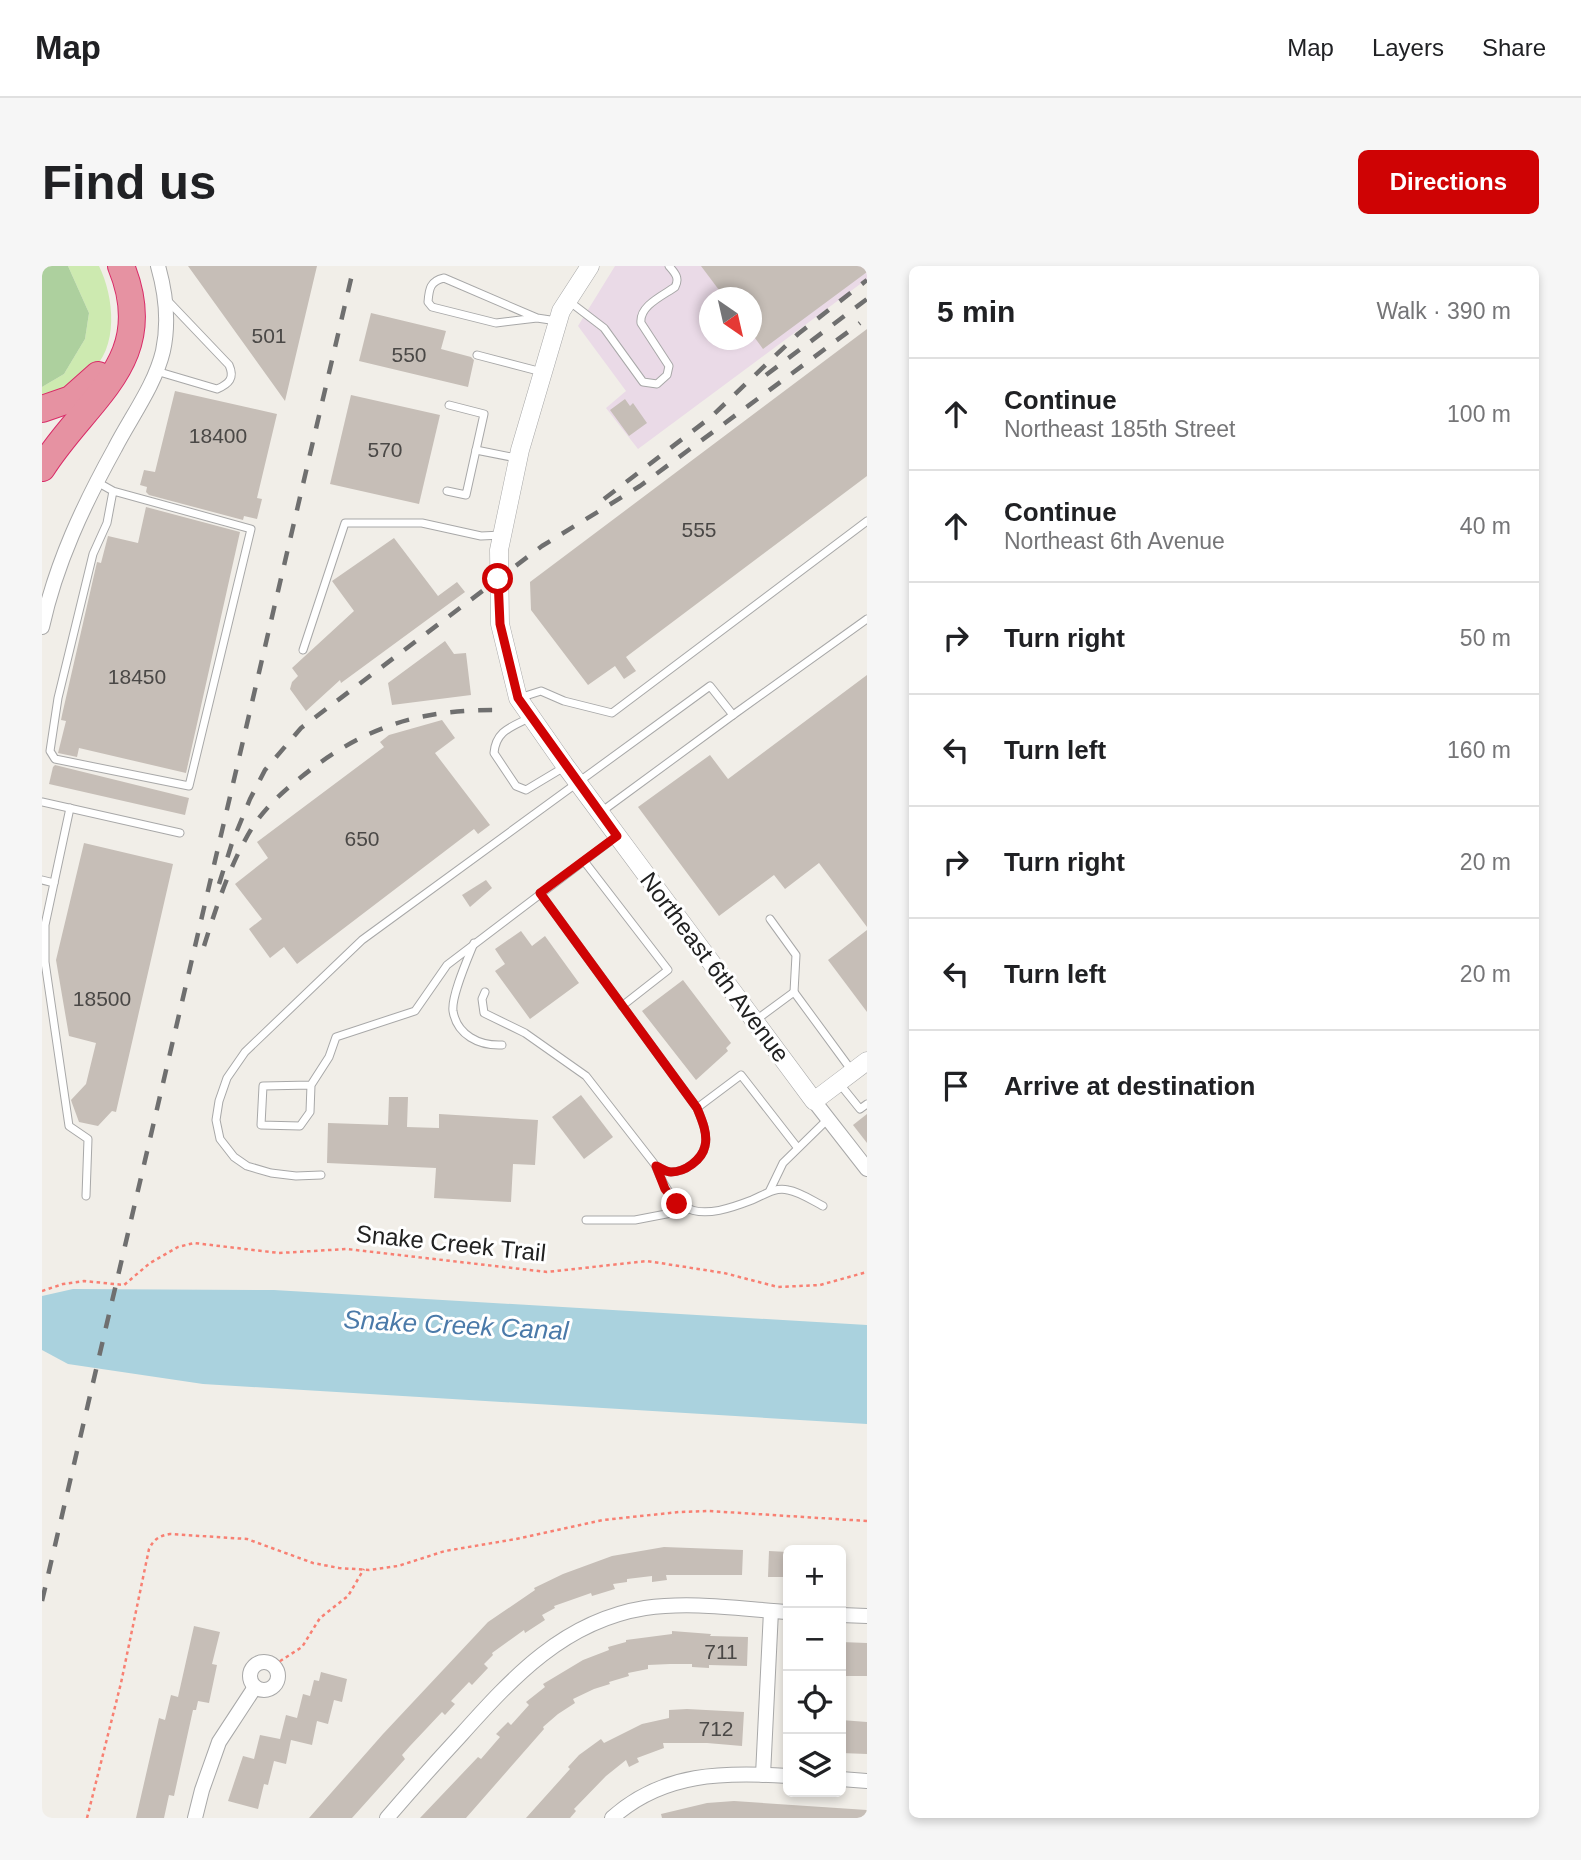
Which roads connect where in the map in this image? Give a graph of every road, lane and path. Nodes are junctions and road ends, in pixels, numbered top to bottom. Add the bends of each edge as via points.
1 (105, 266) edge
2 (121, 266) edge
3 (158, 266) edge
4 (670, 266) edge
5 (584, 270) edge
6 (165, 298) junction
7 (568, 300) junction
8 (537, 318) junction
9 (558, 321) junction
10 (477, 355) dead end
11 (156, 371) junction
12 (543, 372) junction
13 (449, 405) dead end
14 (42, 409) edge
15 (476, 450) junction
16 (519, 458) junction
17 (42, 468) edge
18 (97, 482) junction
19 (113, 491) junction
20 (447, 491) dead end
21 (867, 521) edge
22 (502, 535) junction
23 (867, 619) edge
24 (42, 627) edge
25 (303, 650) dead end
26 (518, 698) junction
27 (733, 715) junction
28 (531, 717) junction
29 (565, 765) junction
30 (577, 782) junction
31 (42, 802) edge
32 (70, 808) junction
33 (600, 813) junction
34 (180, 833) dead end
35 (617, 836) junction
36 (584, 860) junction
37 (42, 880) edge
38 (54, 883) junction
39 (540, 893) junction
40 (770, 919) dead end
41 (474, 942) junction
42 (485, 992) dead end
43 (794, 992) junction
44 (622, 1006) junction
45 (755, 1021) junction
46 (502, 1045) dead end
47 (853, 1072) edge
48 (311, 1085) junction
49 (814, 1101) junction
50 (867, 1104) edge
51 (697, 1108) junction
52 (828, 1119) junction
53 (797, 1147) junction
54 (656, 1166) junction
55 (867, 1169) edge
56 (320, 1175) dead end
57 (770, 1191) junction
58 (86, 1196) dead end
59 (823, 1206) dead end
60 (688, 1210) junction
61 (586, 1220) dead end
62 (867, 1272) edge
63 (42, 1291) edge
64 (867, 1521) edge
65 (364, 1569) junction
66 (771, 1611) junction
67 (783, 1612) edge
68 (846, 1615) edge
69 (867, 1616) edge
70 (274, 1665) joint
71 (763, 1774) junction
72 (783, 1776) edge
73 (846, 1779) edge
74 (867, 1781) edge
75 (87, 1818) edge
76 (195, 1818) edge
77 (387, 1818) edge
78 (612, 1818) edge

1 - 14 highway via 120,310 110,357 80,393
2 - 17 highway via 133,317 122,361
3 - 6 street
4 - 7 lane via 678,282 645,309 641,318 669,366 667,376 657,384 643,382 604,328
5 - 7 street
6 - 11 street via 166,329
6 - 11 lane via 229,365 232,379 217,389
7 - 9 street
8 - 8 lane via 444,278 430,287 432,307 496,323
8 - 9 lane
9 - 12 street
10 - 12 lane
11 - 18 street
12 - 16 street
13 - 15 lane via 484,414
15 - 16 lane
15 - 20 lane via 466,495
16 - 22 street
18 - 19 lane
18 - 24 street via 61,563
19 - 19 lane via 58,698 50,751 55,759 189,786 251,529
21 - 26 lane via 612,713 541,691
22 - 25 lane via 481,536 422,523 345,523
22 - 26 street via 500,624
23 - 27 lane
26 - 28 street, Northeast 6th Avenue
27 - 30 lane via 710,686
27 - 33 lane
28 - 29 street, Northeast 6th Avenue
28 - 29 lane via 505,730 495,741 494,753 516,786 526,790
29 - 30 street, Northeast 6th Avenue
30 - 33 street, Northeast 6th Avenue
30 - 56 lane via 362,940 245,1052 227,1078 216,1120 227,1149 259,1170
31 - 32 lane
32 - 34 lane
32 - 38 lane
33 - 35 street, Northeast 6th Avenue
35 - 36 lane
35 - 45 street, Northeast 6th Avenue
36 - 39 lane
36 - 44 lane via 668,970
37 - 38 lane
38 - 58 lane via 45,925 45,962 69,1126 88,1139
39 - 41 lane
39 - 44 lane
40 - 43 lane via 796,955
41 - 46 lane via 453,1009 472,1040
41 - 48 lane via 447,965 415,1011 336,1037
42 - 54 lane via 484,1013 525,1033 586,1076
43 - 45 lane
43 - 47 lane
44 - 51 lane
45 - 49 street, Northeast 6th Avenue
47 - 49 street
47 - 50 lane via 860,1109
48 - 48 lane via 263,1086 261,1125 300,1126 310,1112
49 - 52 street, Northeast 6th Avenue
51 - 53 lane via 741,1075
51 - 54 lane via 704,1127 700,1158 685,1169 670,1172
52 - 53 lane
52 - 55 street, Northeast 6th Avenue
53 - 57 lane via 783,1163
54 - 60 lane via 665,1189
57 - 59 lane via 789,1190
57 - 60 lane via 733,1207
60 - 61 lane via 635,1220
62 - 63 path, Snake Creek Trail via 820,1285 778,1287 647,1261 547,1272 347,1249 279,1253 194,1243 150,1263 124,1285 84,1281
64 - 65 path via 679,1512 603,1520 445,1551 398,1566
65 - 70 path via 348,1596 320,1618 302,1647
65 - 75 path via 313,1563 247,1539 170,1534 152,1542
66 - 67 street
66 - 71 street
66 - 77 street via 673,1605 643,1608 588,1626 519,1672
68 - 69 street
70 - 76 street via 261,1662 254,1667 250,1675 255,1687 219,1742
71 - 72 street
71 - 78 street via 691,1778 642,1796
73 - 74 street

